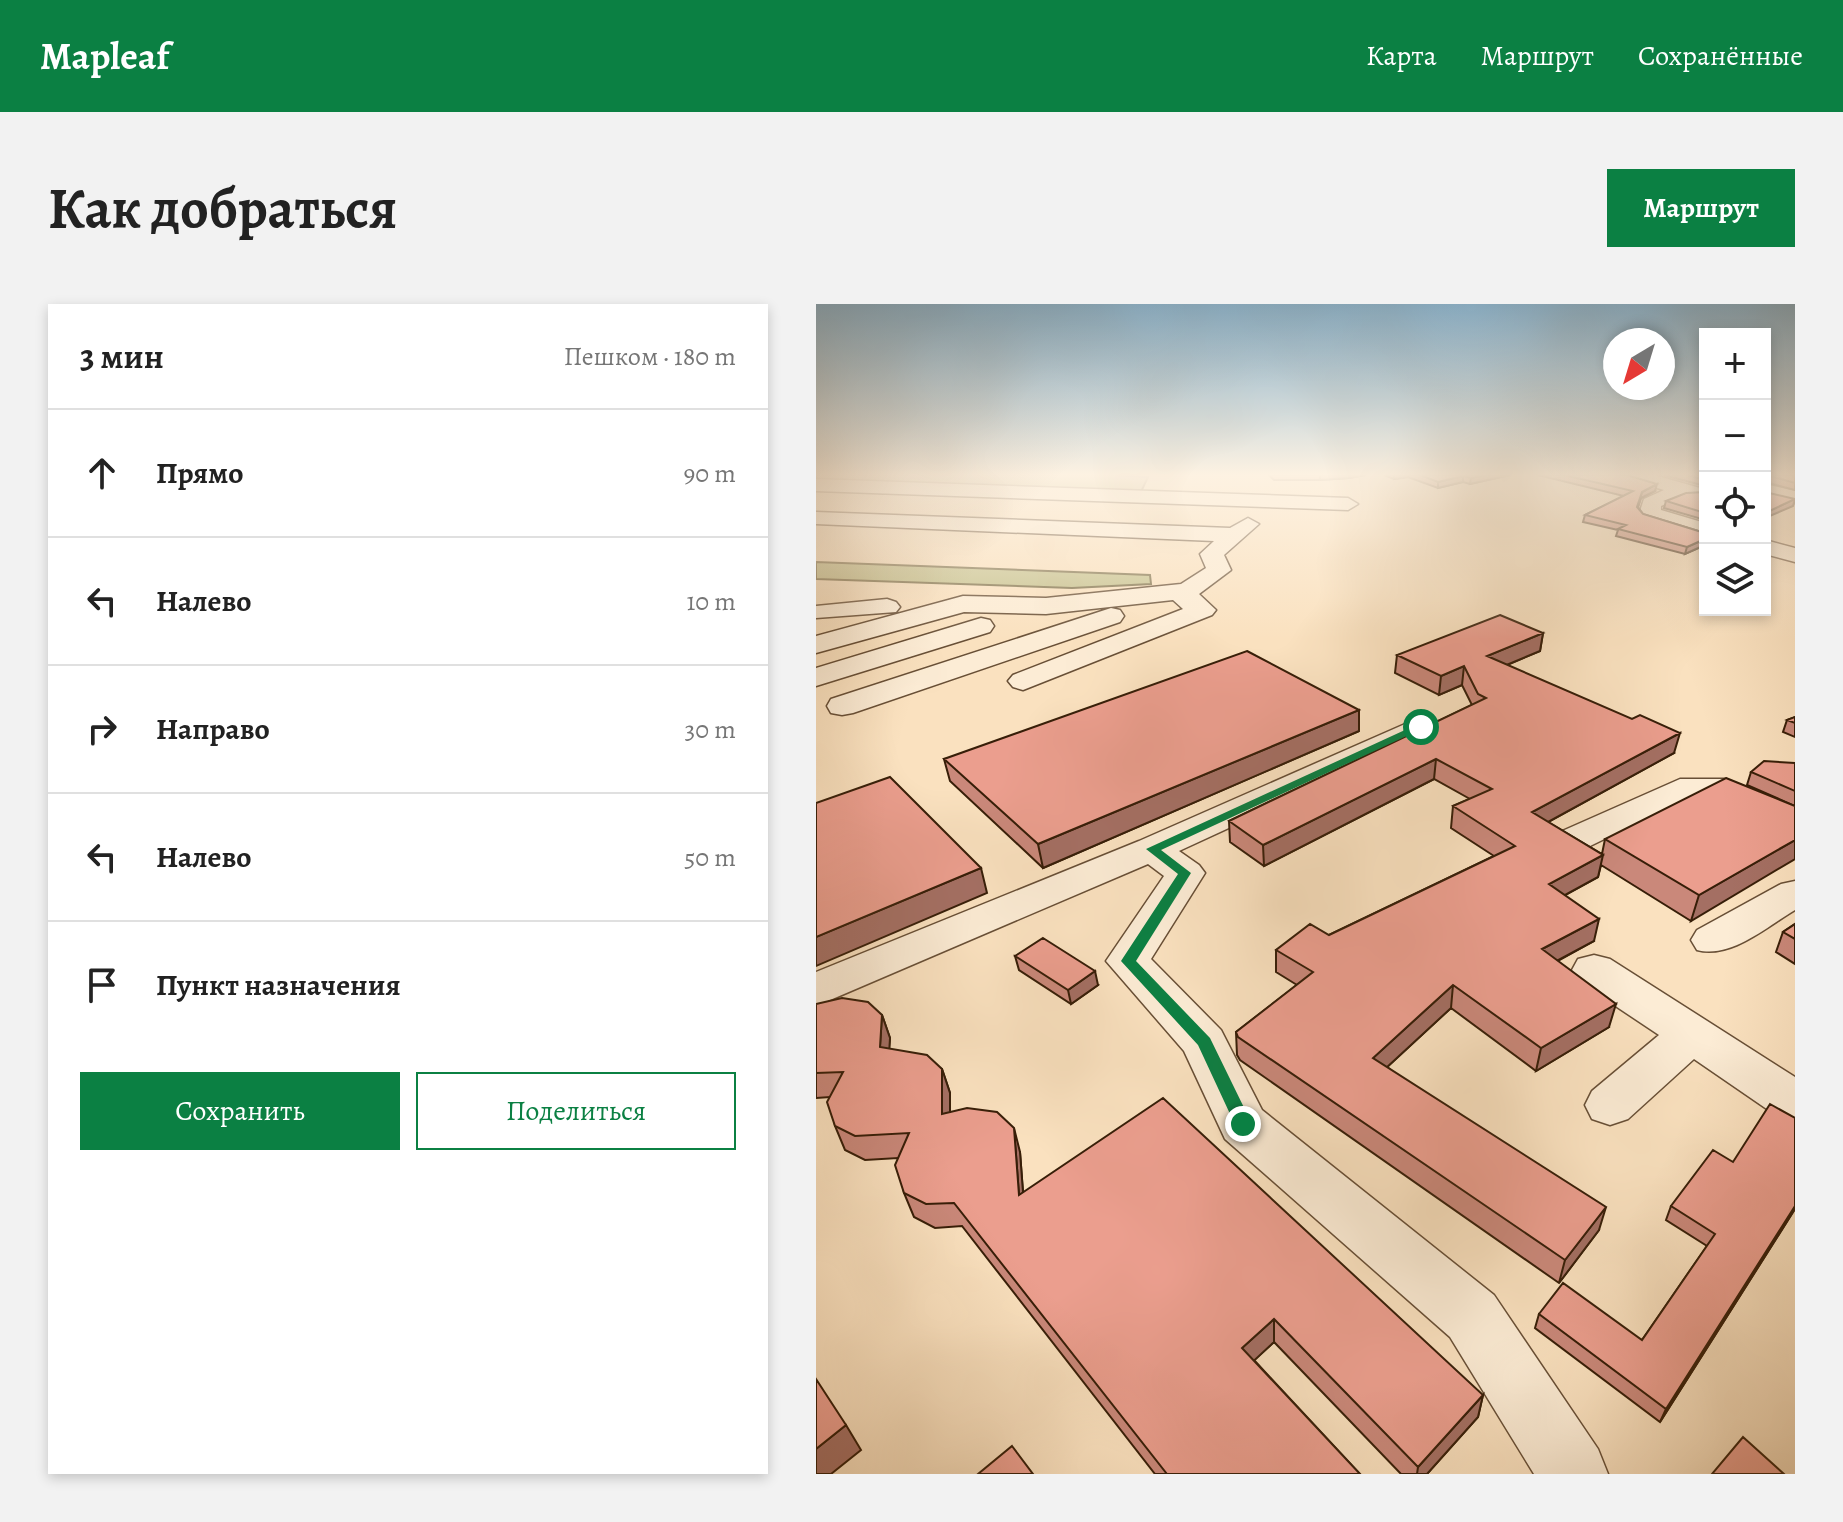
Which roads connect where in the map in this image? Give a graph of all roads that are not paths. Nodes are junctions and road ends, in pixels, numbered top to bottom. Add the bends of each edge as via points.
1 (1101, 530) edge
2 (1240, 530) edge
3 (816, 535) edge
4 (1233, 535) junction
5 (1771, 549) edge
6 (1212, 554) junction
7 (1795, 555) edge
8 (1187, 591) junction
9 (963, 604) junction
10 (1046, 606) junction
11 (822, 612) dead end
12 (816, 645) edge
13 (816, 677) edge
14 (1023, 681) dead end
15 (842, 706) dead end
16 (1421, 727) edge
17 (1795, 820) edge
18 (1573, 840) edge
19 (1152, 849) junction
20 (1795, 893) edge
21 (1712, 940) dead end
22 (1594, 970) dead end
23 (816, 990) edge
24 (1691, 1035) junction
25 (1795, 1102) edge
26 (1610, 1105) dead end
27 (1573, 1474) edge

1 - 4 street
2 - 4 street
3 - 6 street
4 - 6 street
5 - 7 street
6 - 8 street via 1219,570
8 - 10 street
8 - 14 street via 1185,599 1203,610
8 - 15 street
9 - 10 street
9 - 11 street
9 - 12 street
10 - 13 street
16 - 19 street
17 - 18 street via 1725,789 1680,789
19 - 23 street
19 - 27 street via 1185,873 1128,961 1204,1042 1243,1124 1472,1316
20 - 21 street
22 - 24 street
24 - 25 street
24 - 26 street

